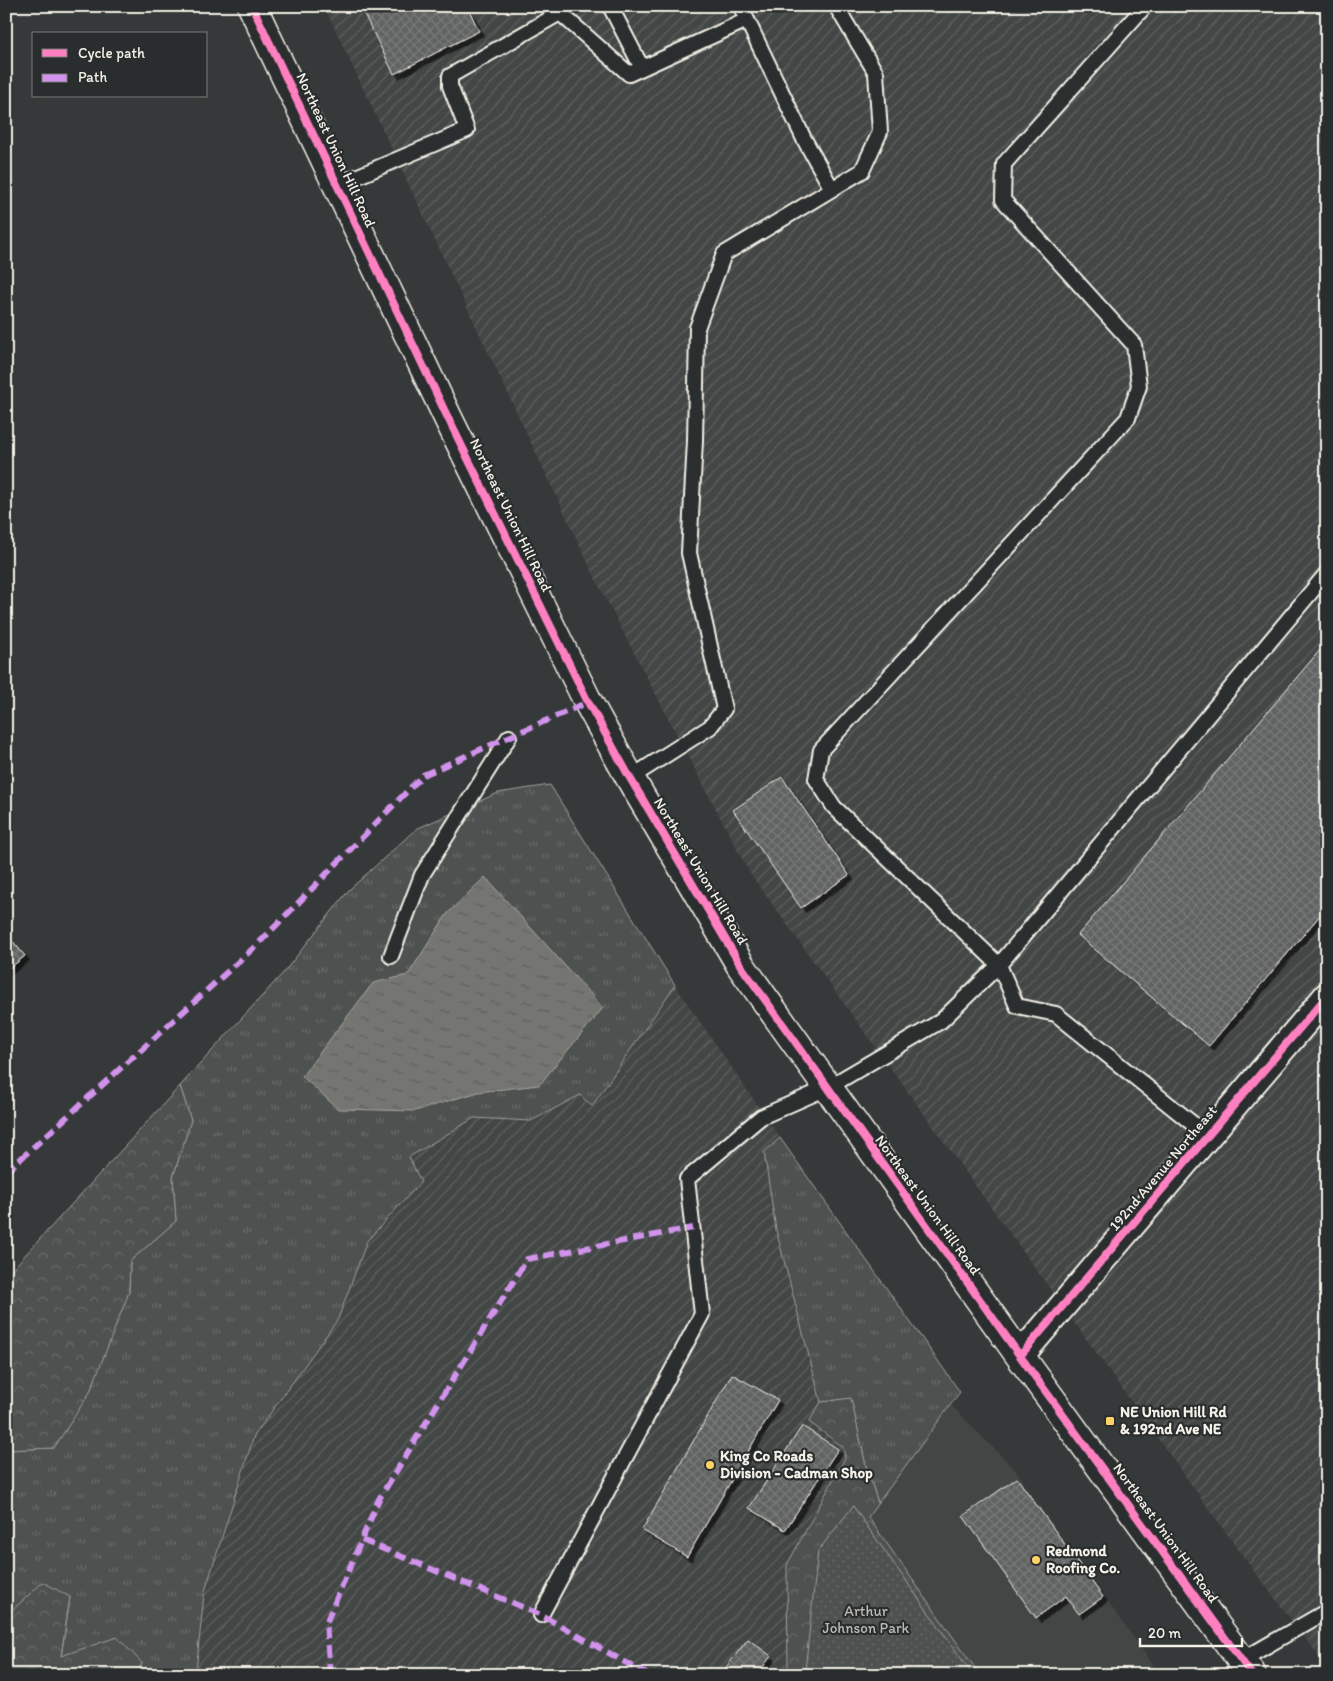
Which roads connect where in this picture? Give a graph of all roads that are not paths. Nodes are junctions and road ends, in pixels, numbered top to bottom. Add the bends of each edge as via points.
1 (252, 6) edge
2 (610, 6) edge
3 (740, 6) edge
4 (836, 6) edge
5 (1145, 6) edge
6 (747, 20) junction
7 (642, 68) junction
8 (337, 185) junction
9 (832, 189) junction
10 (1327, 573) edge
11 (509, 737) dead end
12 (630, 778) junction
13 (391, 956) dead end
14 (999, 965) junction
15 (1327, 996) edge
16 (827, 1088) junction
17 (1208, 1136) junction
18 (1020, 1356) junction
19 (1327, 1611) edge
20 (540, 1616) dead end
21 (1247, 1668) edge

1 - 8 main road, Northeast Union Hill Road
2 - 7 lane
3 - 6 lane
4 - 9 lane via 876,73 880,132 862,171
5 - 14 lane via 1004,164 1003,200 1134,345 1139,386 1128,418 821,750 816,779 834,807
6 - 7 lane
6 - 9 lane via 804,139
7 - 8 lane via 629,74 560,13 450,76 450,86 467,130
8 - 12 main road, Northeast Union Hill Road via 588,702
9 - 12 lane via 724,254 697,328 695,441 688,553 724,709 710,727
10 - 14 lane
11 - 13 lane via 422,875
12 - 16 main road, Northeast Union Hill Road via 741,966
14 - 16 lane via 941,1021
14 - 17 lane via 1017,1006 1056,1014
15 - 17 street, 192nd Avenue Northeast
16 - 18 main road, Northeast Union Hill Road
16 - 20 lane via 761,1118 687,1179 702,1314
17 - 18 street, 192nd Avenue Northeast
18 - 21 main road, Northeast Union Hill Road
19 - 21 lane

